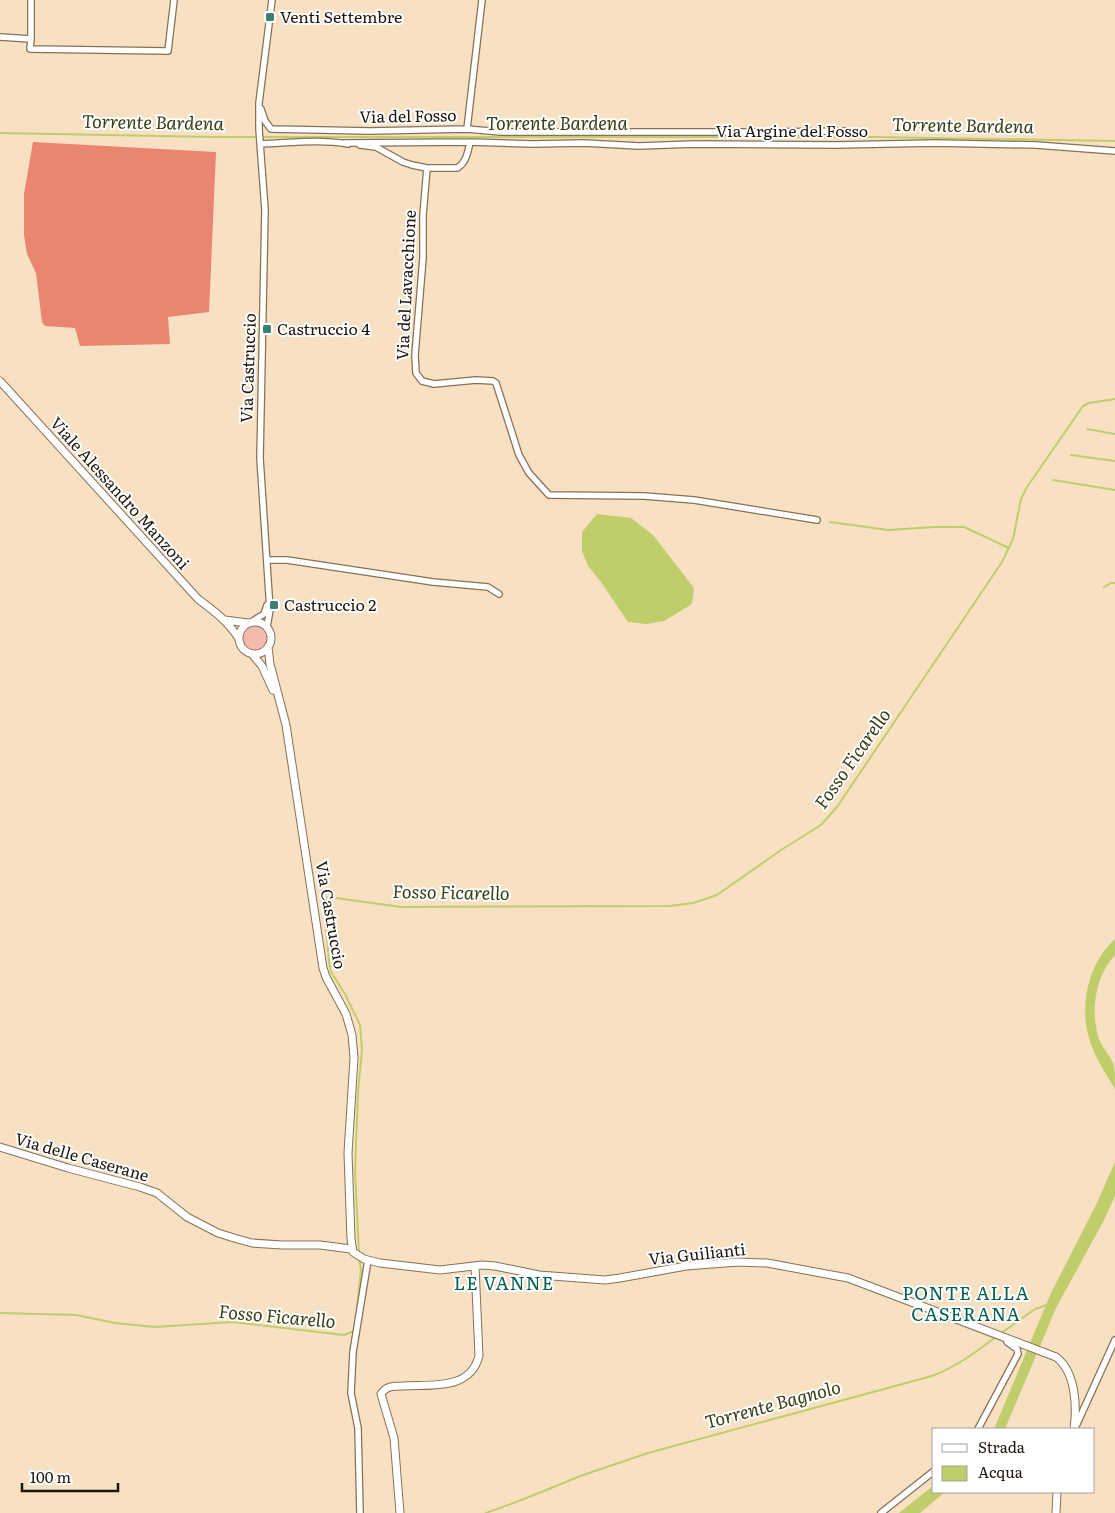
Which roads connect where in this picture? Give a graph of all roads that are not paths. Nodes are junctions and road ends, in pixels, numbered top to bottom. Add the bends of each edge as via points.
1 (31, 0) edge
2 (174, 0) edge
3 (272, 0) edge
4 (482, 0) edge
5 (0, 37) edge
6 (31, 39) junction
7 (259, 102) junction
8 (467, 129) junction
9 (846, 131) dead end
10 (470, 142) junction
11 (345, 143) junction
12 (260, 144) junction
13 (1115, 151) edge
14 (427, 168) junction
15 (0, 381) edge
16 (817, 520) dead end
17 (267, 560) junction
18 (268, 593) junction
19 (499, 594) dead end
20 (224, 620) junction
21 (250, 622) junction
22 (268, 627) junction
23 (239, 639) junction
24 (268, 647) junction
25 (252, 654) junction
26 (279, 704) junction
27 (0, 1147) edge
28 (354, 1252) junction
29 (366, 1259) junction
30 (475, 1266) junction
31 (1006, 1338) junction
32 (1115, 1340) edge
33 (979, 1428) edge
34 (1075, 1428) edge
35 (1075, 1428) edge
36 (932, 1472) edge
37 (1057, 1493) edge
38 (360, 1513) edge
39 (400, 1513) edge
40 (881, 1513) edge
41 (1056, 1513) edge

1 - 6 street
2 - 6 street via 168,51 30,49
3 - 7 street, Via Castruccio
4 - 8 street
5 - 6 street
7 - 8 street, Via del Fosso via 270,129
7 - 12 street, Via Castruccio
8 - 9 street, Via del Fosso via 501,132
10 - 11 street, Via Argine del Fosso
10 - 13 street, Via Argine del Fosso via 639,146 936,143
10 - 14 street via 460,167
11 - 12 street
11 - 14 street via 376,147 404,162
12 - 17 street, Via Castruccio via 266,210 260,458
14 - 16 street, Via del Lavacchione via 414,355 416,373 422,381 434,384 476,380 496,383 519,455 529,473 549,495 694,500
15 - 20 street, Viale Alessandro Manzoni via 198,599
17 - 18 street, Via Castruccio
17 - 19 street via 488,587
18 - 21 street, Via Castruccio via 264,614
18 - 22 street, Via Castruccio
20 - 21 street
20 - 23 street, Viale Alessandro Manzoni
21 - 22 street
21 - 23 street via 241,630
22 - 24 street via 271,637
23 - 25 street via 244,650
24 - 25 street via 261,653
24 - 26 street
25 - 26 street via 262,666
26 - 28 street, Via Castruccio via 286,725 323,968 346,1014 352,1035 354,1058 348,1153
27 - 28 street, Via delle Caserane via 148,1190 187,1217 234,1238 252,1243 320,1245
28 - 29 street, Via delle Caserane
29 - 30 street, Via Guilianti via 440,1270
29 - 38 street via 353,1352 351,1393 358,1428
30 - 31 street, Via Guilianti via 605,1280 686,1266 767,1263 848,1278
30 - 39 street via 479,1356 472,1372 448,1384 392,1386 381,1394 394,1438
31 - 33 street via 1018,1354
31 - 34 street, Via Guilianti via 1061,1362 1072,1382
32 - 35 street
36 - 40 street
37 - 41 street

